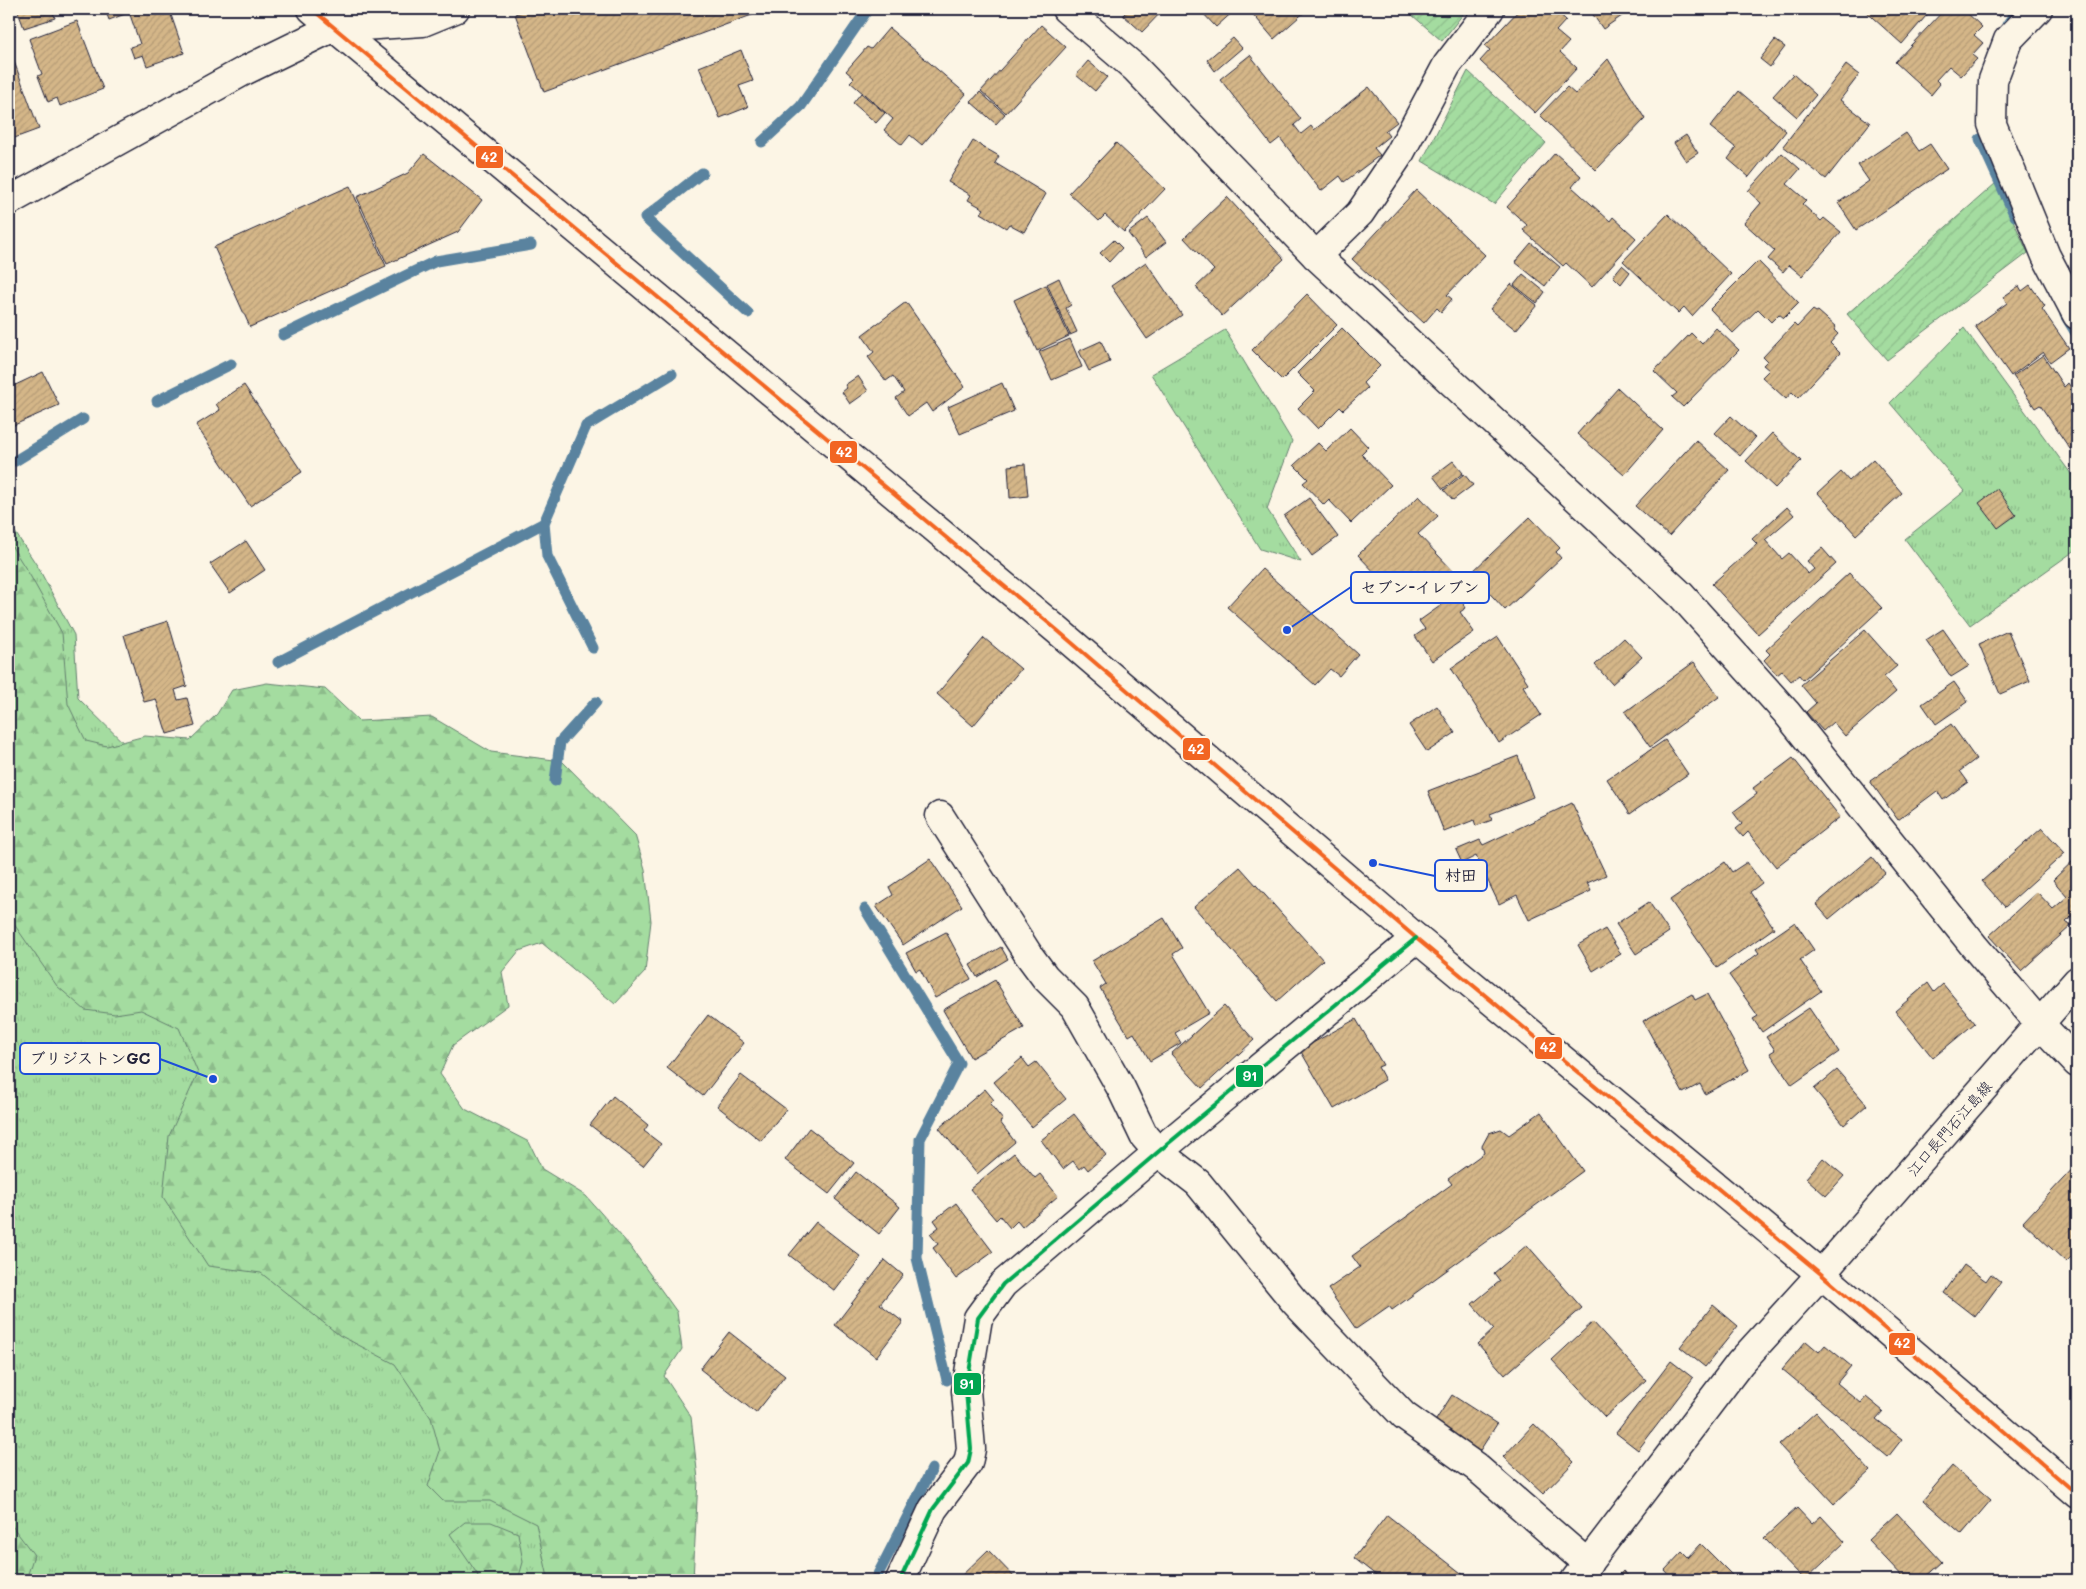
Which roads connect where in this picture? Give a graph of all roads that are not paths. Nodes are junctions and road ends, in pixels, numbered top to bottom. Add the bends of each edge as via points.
1 (312, 9) edge
2 (455, 9) edge
3 (1066, 9) edge
4 (1490, 9) edge
5 (2038, 9) edge
6 (332, 28) junction
7 (9, 201) edge
8 (1316, 256) junction
9 (2077, 314) edge
10 (940, 816) dead end
11 (1416, 938) junction
12 (2077, 980) edge
13 (2040, 1024) junction
14 (2077, 1063) edge
15 (1158, 1152) junction
16 (1821, 1274) junction
17 (2077, 1494) edge
18 (1581, 1572) edge
19 (900, 1580) edge

1 - 6 main road
2 - 6 main road via 423,22
3 - 8 main road via 1135,68
4 - 8 main road via 1447,65 1399,155 1360,213
5 - 9 main road via 2008,40 1993,80 1992,124 2046,256
6 - 7 main road via 244,72
6 - 11 main road via 1057,630
8 - 13 main road via 1681,595 1786,712
10 - 15 main road via 1028,954 1074,1007 1144,1136
11 - 15 main road
11 - 16 main road
12 - 13 main road, 江口長門石江島線
13 - 14 main road
13 - 16 main road, 江口長門石江島線
15 - 18 main road via 1198,1183 1294,1301 1404,1416 1476,1467
15 - 19 main road via 1003,1284 978,1318 966,1391 971,1449 968,1463 933,1509
16 - 17 main road
16 - 18 main road, 江口長門石江島線 via 1740,1363

